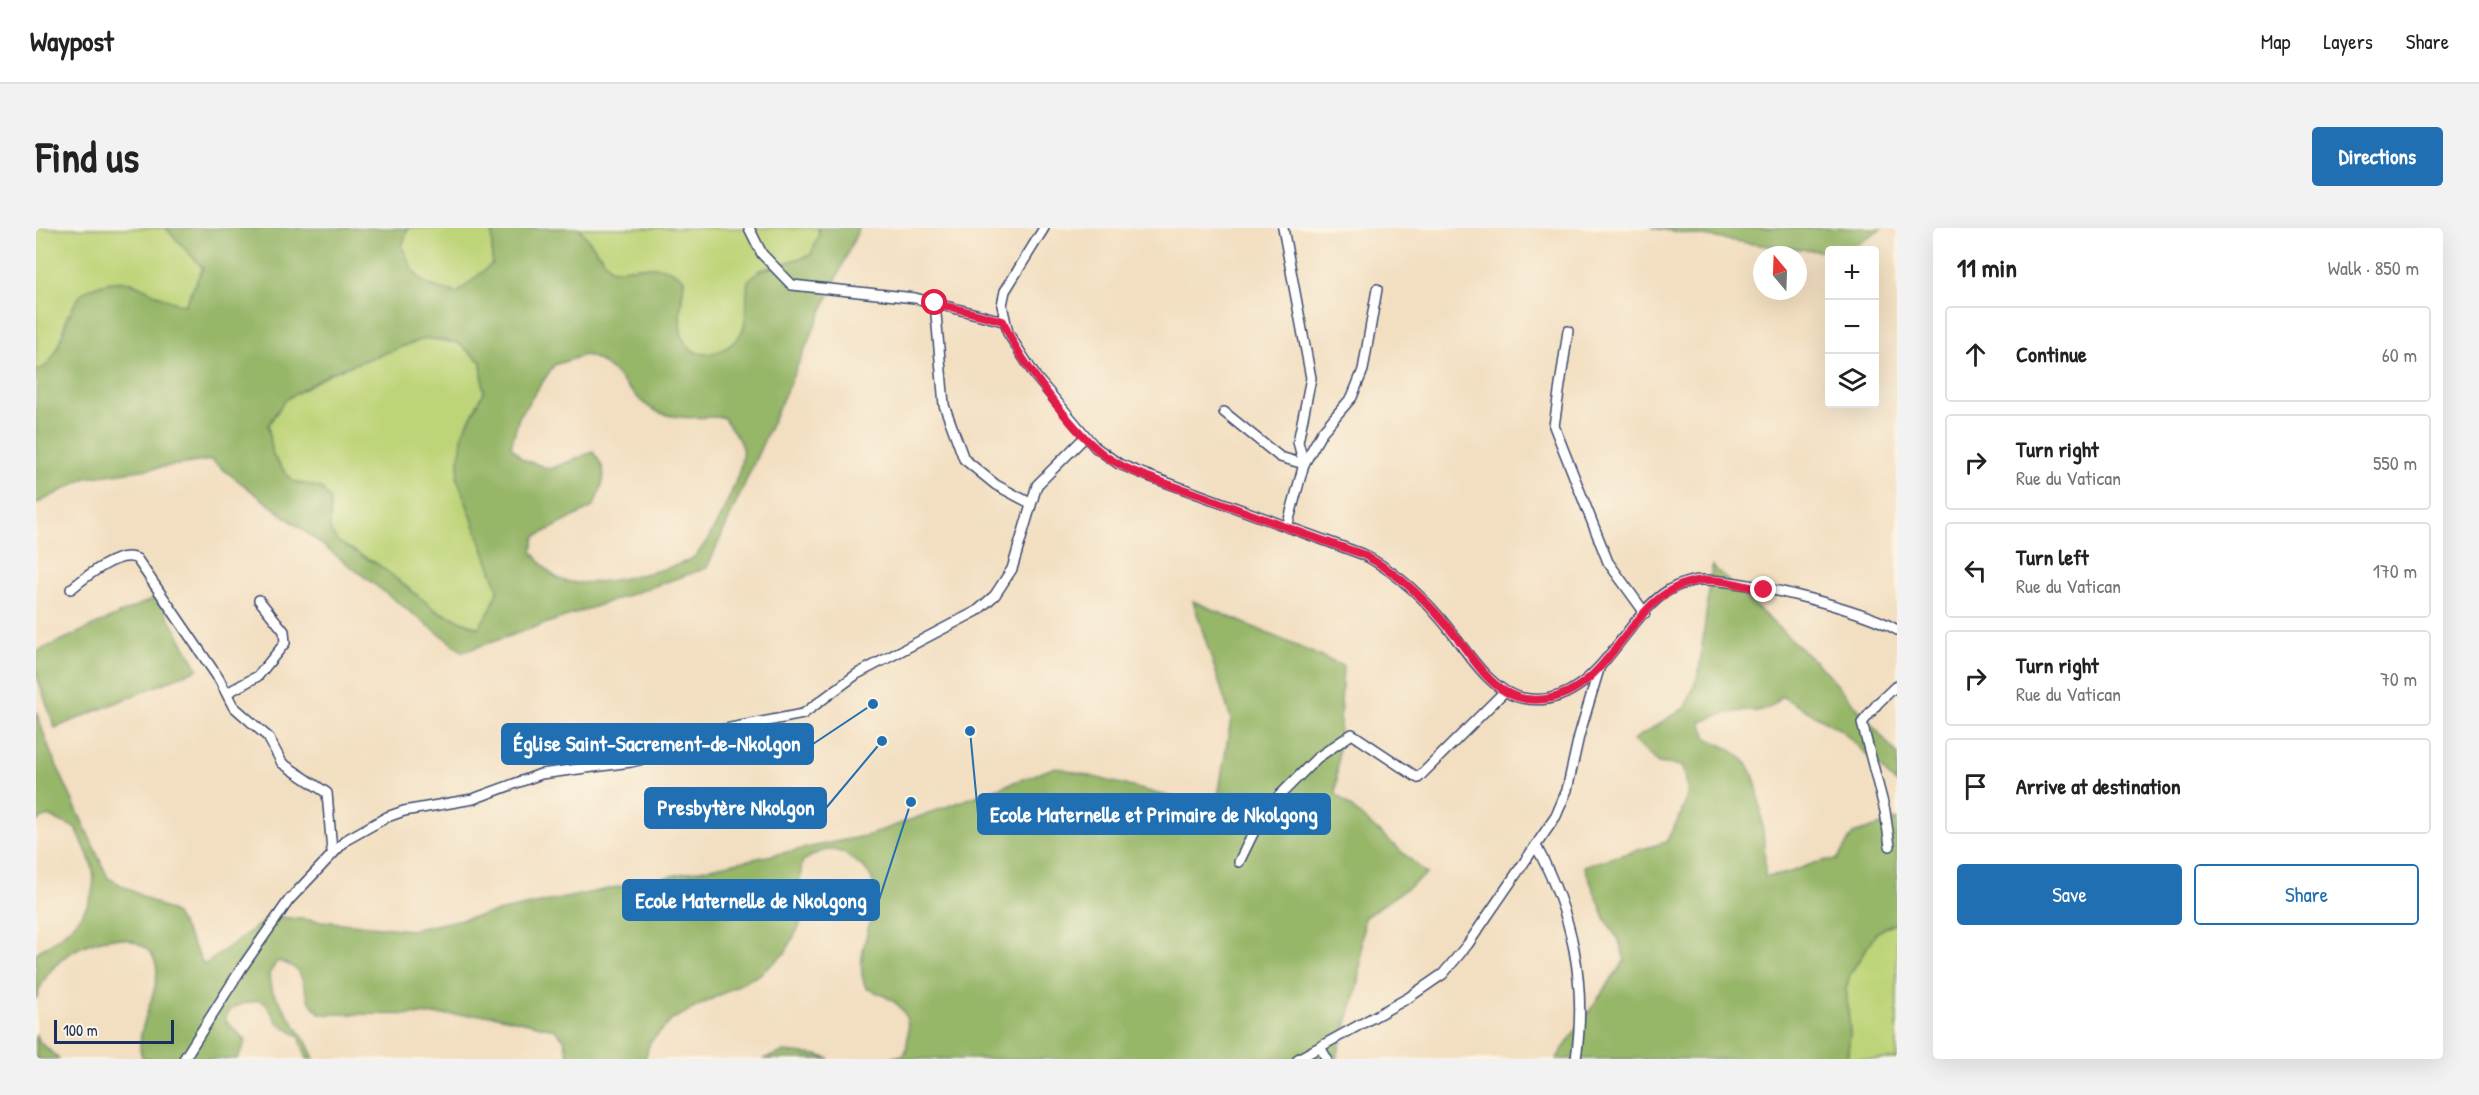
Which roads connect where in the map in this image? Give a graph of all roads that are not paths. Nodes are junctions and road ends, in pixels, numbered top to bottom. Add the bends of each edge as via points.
1 (749, 228) edge
2 (1044, 228) edge
3 (1283, 228) edge
4 (1377, 289) dead end
5 (935, 303) junction
6 (1003, 321) junction
7 (1568, 331) dead end
8 (1224, 412) dead end
9 (1084, 436) junction
10 (1304, 464) junction
11 (1030, 503) junction
12 (1287, 527) junction
13 (71, 589) dead end
14 (259, 600) dead end
15 (1645, 613) junction
16 (1897, 630) edge
17 (1599, 669) junction
18 (1897, 685) edge
19 (1504, 692) junction
20 (227, 693) junction
21 (1536, 846) junction
22 (1890, 846) dead end
23 (332, 852) junction
24 (1239, 862) dead end
25 (1320, 1047) junction
26 (184, 1059) edge
27 (1298, 1059) edge
28 (1327, 1059) edge
29 (1576, 1059) edge

1 - 5 street via 762,254 792,285
2 - 6 street via 1005,291
3 - 10 street via 1311,378 1298,442
4 - 10 street via 1363,370 1352,397 1322,432
5 - 6 street
5 - 11 street via 944,405 964,459 996,485
6 - 9 street via 1036,377
7 - 15 street via 1554,426 1608,562
8 - 10 street via 1280,457
9 - 11 street via 1043,476
9 - 12 street via 1119,464
10 - 12 street
11 - 23 street via 1008,579 987,603 857,674 803,714 705,733 652,757 541,774 473,799 404,811 355,833
12 - 19 street via 1362,554 1401,578
13 - 20 street via 99,568 126,556 137,559
14 - 20 street via 284,631 285,642 258,676
15 - 16 street via 1668,591 1700,580 1817,602 1875,619
15 - 17 street
17 - 19 street via 1553,698 1521,698
17 - 21 street via 1565,796
18 - 22 street via 1862,723
19 - 24 street via 1418,778 1352,734 1317,758 1264,811
20 - 23 street via 238,711 268,737 282,763 327,793
21 - 25 street via 1443,974
21 - 29 street via 1559,892 1572,935 1581,1003
23 - 26 street via 277,915
25 - 27 street
25 - 28 street

